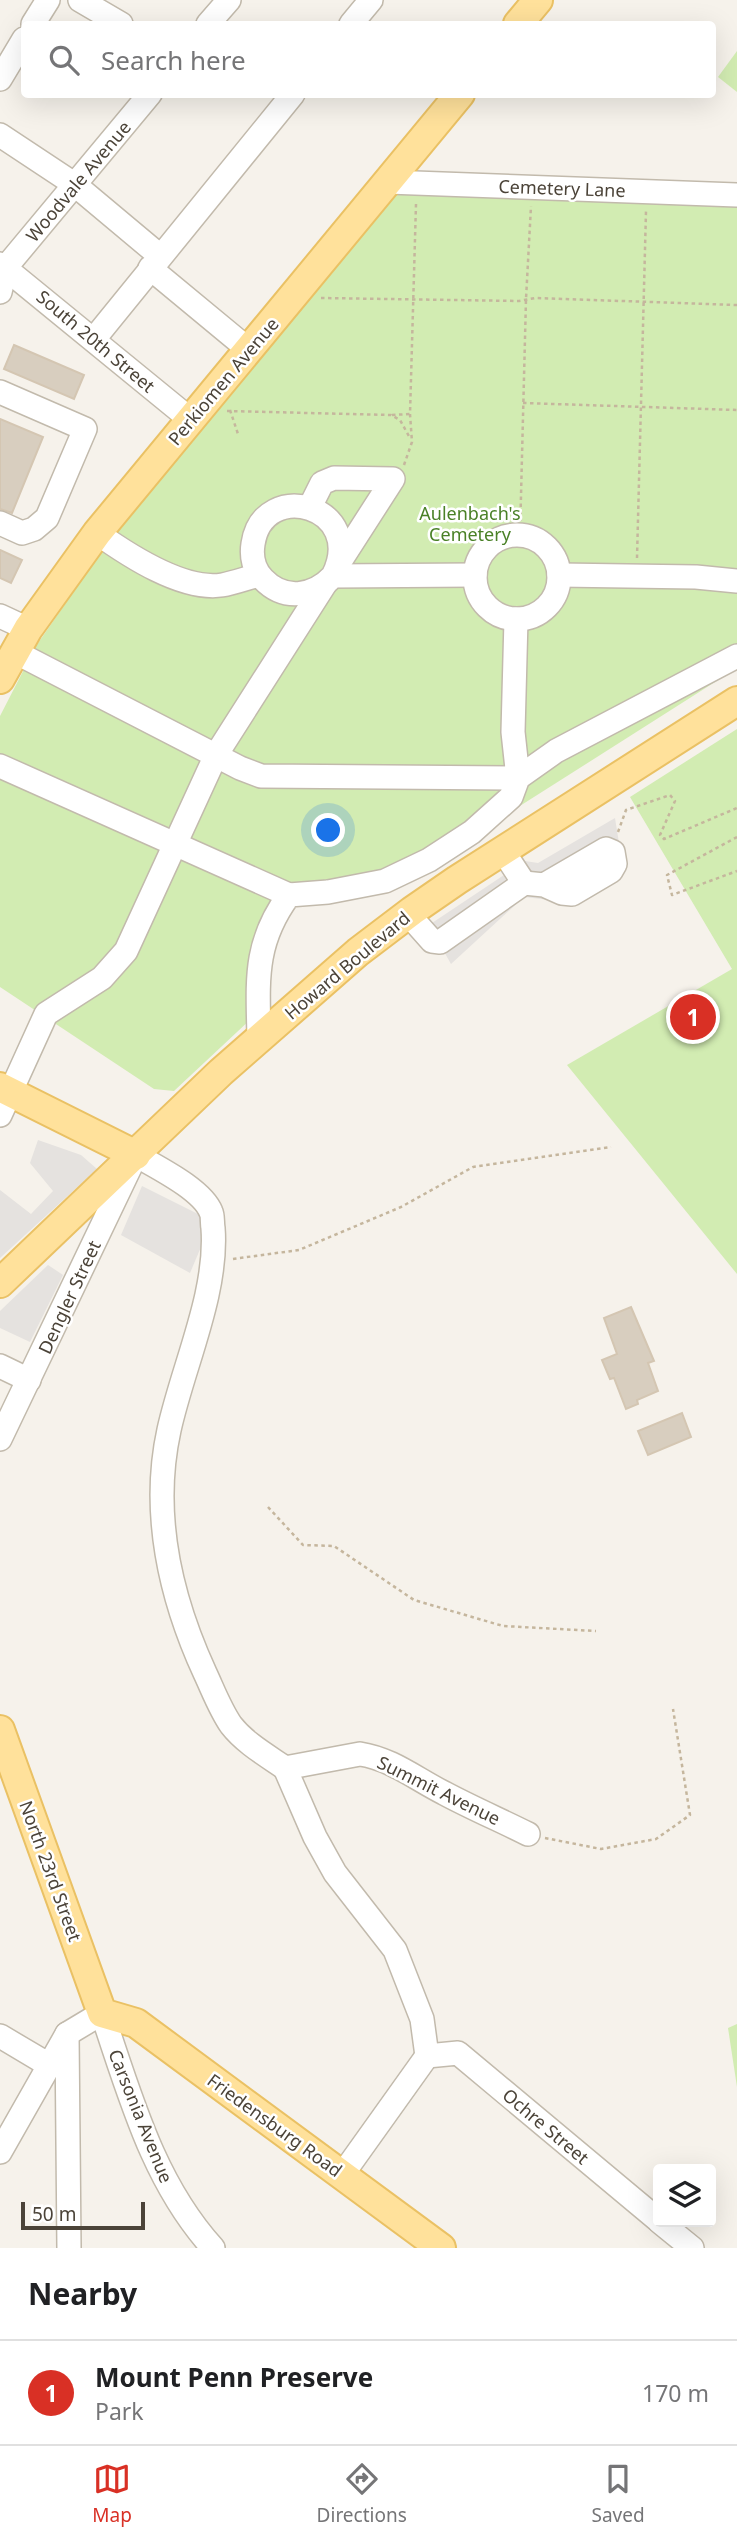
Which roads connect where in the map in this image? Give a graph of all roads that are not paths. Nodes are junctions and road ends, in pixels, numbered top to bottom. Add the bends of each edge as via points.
1 (48, 0) edge
2 (80, 0) edge
3 (229, 0) edge
4 (371, 0) edge
5 (538, 0) edge
6 (113, 13) edge
7 (35, 21) edge
8 (211, 21) edge
9 (354, 21) edge
10 (520, 21) edge
11 (21, 44) edge
12 (0, 79) edge
13 (147, 98) edge
14 (290, 98) edge
15 (457, 98) edge
16 (0, 135) edge
17 (388, 182) junction
18 (74, 184) junction
19 (737, 195) edge
20 (155, 262) junction
21 (3, 265) edge
22 (0, 292) edge
23 (94, 339) junction
24 (248, 350) junction
25 (0, 392) edge
26 (196, 413) junction
27 (360, 478) junction
28 (377, 503) junction
29 (310, 508) junction
30 (0, 523) edge
31 (97, 533) junction
32 (332, 574) junction
33 (259, 575) junction
34 (475, 575) junction
35 (559, 576) junction
36 (737, 581) edge
37 (0, 616) edge
38 (516, 619) junction
39 (22, 640) junction
40 (737, 656) edge
41 (0, 678) edge
42 (737, 701) edge
43 (216, 755) junction
44 (0, 766) edge
45 (519, 778) junction
46 (174, 845) junction
47 (606, 849) road end
48 (503, 851) junction
49 (534, 884) junction
50 (289, 895) junction
51 (408, 914) junction
52 (259, 1039) junction
53 (4, 1098) edge
54 (136, 1155) junction
55 (0, 1283) edge
56 (0, 1366) edge
57 (29, 1380) junction
58 (0, 1439) edge
59 (0, 1730) edge
60 (285, 1768) junction
61 (528, 1834) road end
62 (102, 2013) junction
63 (67, 2034) junction
64 (0, 2036) edge
65 (427, 2056) junction
66 (49, 2066) junction
67 (0, 2152) edge
68 (342, 2175) junction
69 (653, 2216) edge
70 (666, 2227) edge
71 (69, 2248) edge
72 (213, 2248) edge
73 (441, 2248) edge
74 (692, 2248) edge

1 - 7 street
2 - 6 street
3 - 8 street
4 - 9 street
5 - 10 main road
11 - 12 street
13 - 18 street, Woodvale Avenue
14 - 20 street
15 - 17 main road, Perkiomen Avenue
16 - 18 street
17 - 19 street, Cemetery Lane
17 - 24 main road, Perkiomen Avenue
18 - 20 street
18 - 21 street, Woodvale Avenue
20 - 23 street
20 - 24 street
21 - 22 street
21 - 23 street, South 20th Street
23 - 26 street, South 20th Street
24 - 26 main road, Perkiomen Avenue
25 - 30 street via 85,429 47,518 22,533
26 - 31 main road, Perkiomen Avenue
27 - 28 street via 377,494
27 - 28 street via 393,479
27 - 29 street via 322,483
28 - 32 street
29 - 32 street via 332,523 339,536 341,549
29 - 33 street via 283,508 261,523 252,549
31 - 33 street via 172,577 198,584 220,585
31 - 39 main road, Perkiomen Avenue
32 - 33 street via 312,592 298,595 283,593
32 - 34 street
32 - 43 street
34 - 35 street via 477,562 494,541 520,535 532,537 552,552
34 - 38 street via 482,601 503,617
35 - 36 street
35 - 38 street via 558,589 542,611
37 - 39 street
38 - 45 street via 513,732
39 - 41 main road, Perkiomen Avenue
39 - 43 street
40 - 45 street via 556,751
42 - 48 main road, Howard Boulevard
43 - 45 street via 250,772 279,778
43 - 46 street
44 - 46 street
45 - 50 street via 511,797 472,832 429,860 385,881
46 - 50 street
46 - 53 street via 126,951 102,978 46,1014
47 - 49 street
48 - 49 street
48 - 51 main road, Howard Boulevard
49 - 51 street via 440,942 432,941
50 - 52 street via 261,949
51 - 52 main road, Howard Boulevard
52 - 54 main road, Howard Boulevard
53 - 54 main road
54 - 55 main road, Howard Boulevard
54 - 57 street, Dengler Street
54 - 60 street via 186,1185 211,1212 213,1261 167,1444 162,1492 166,1552 175,1594 193,1647 232,1726
56 - 57 street
57 - 58 street, Dengler Street
59 - 62 main road, North 23rd Street
60 - 61 street, Summit Avenue via 360,1754 373,1756
60 - 65 street via 335,1874 395,1950 422,2019
62 - 63 street
62 - 68 main road, Friedensburg Road via 136,2023
62 - 72 street, Carsonia Avenue via 163,2178 194,2228
63 - 66 street
63 - 71 street
64 - 66 street
65 - 68 street
65 - 69 street, Ochre Street via 458,2053
66 - 67 street
68 - 73 main road, Friedensburg Road
70 - 74 street, Ochre Street

